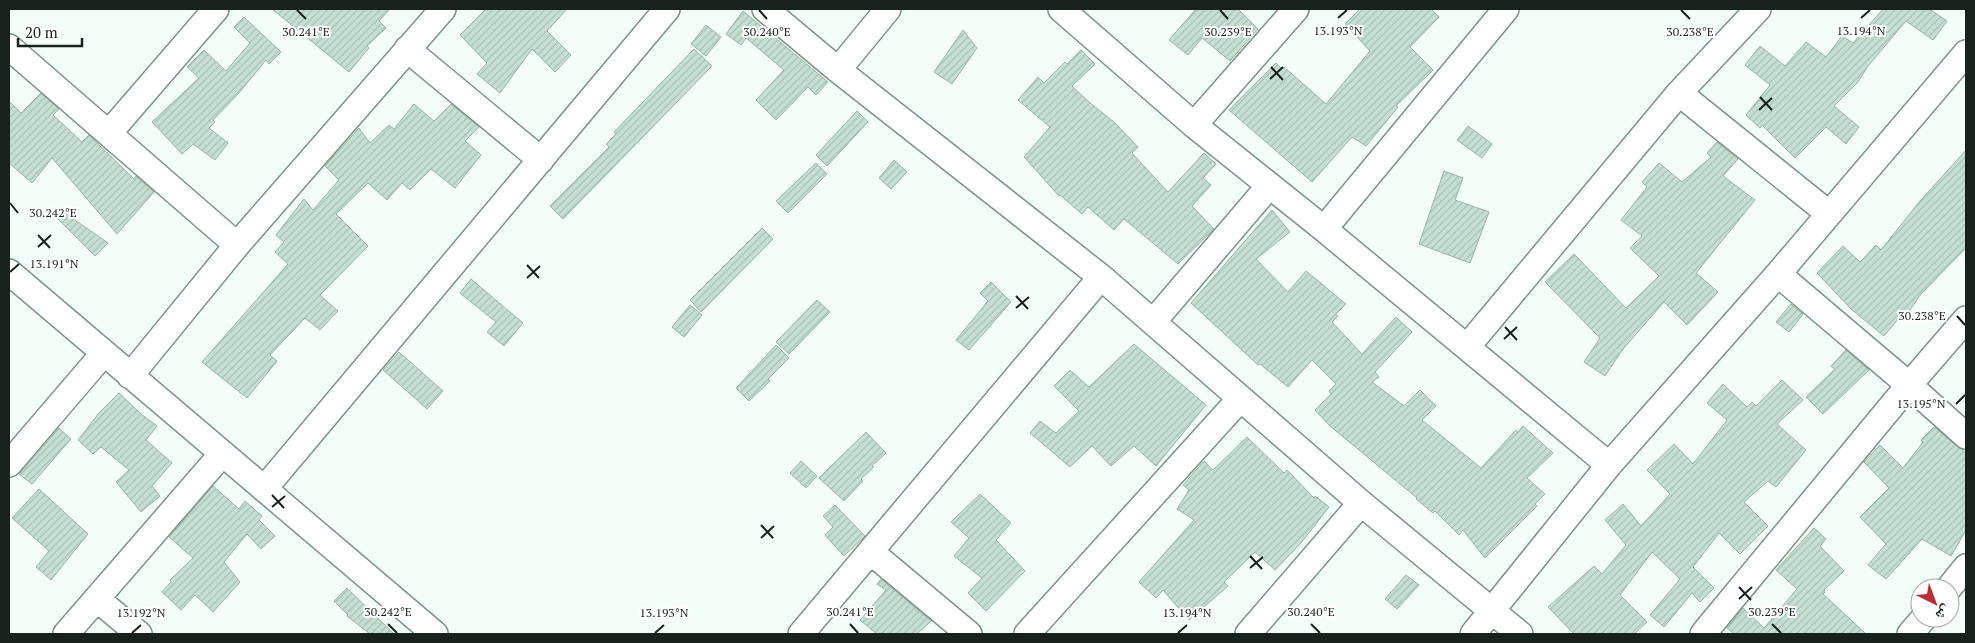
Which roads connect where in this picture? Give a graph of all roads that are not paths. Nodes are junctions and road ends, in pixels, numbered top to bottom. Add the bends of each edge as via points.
1 (216, 9) edge
2 (443, 9) edge
3 (667, 9) edge
4 (765, 9) edge
5 (888, 9) edge
6 (1296, 9) edge
7 (1506, 9) edge
8 (1758, 9) edge
9 (1077, 14) edge
10 (9, 47) edge
11 (407, 49) junction
12 (1966, 53) edge
13 (838, 70) junction
14 (1679, 94) junction
15 (1194, 125) junction
16 (109, 132) junction
17 (540, 160) junction
18 (1269, 186) junction
19 (1828, 213) junction
20 (1324, 229) junction
21 (237, 245) junction
22 (9, 272) edge
23 (1778, 274) junction
24 (1101, 277) junction
25 (1966, 319) edge
26 (1153, 322) junction
27 (1467, 347) junction
28 (104, 353) junction
29 (130, 376) junction
30 (1910, 385) junction
31 (1240, 399) junction
32 (1966, 436) edge
33 (222, 454) junction
34 (9, 464) edge
35 (1609, 465) junction
36 (264, 489) junction
37 (1361, 503) junction
38 (871, 552) junction
39 (1966, 567) edge
40 (1957, 578) edge
41 (96, 599) junction
42 (1493, 611) junction
43 (66, 634) edge
44 (139, 634) edge
45 (435, 634) edge
46 (801, 634) edge
47 (968, 634) edge
48 (1027, 634) edge
49 (1248, 634) edge
50 (1473, 634) edge
51 (1520, 634) edge
52 (1703, 634) edge

1 - 16 street
2 - 11 street
3 - 17 street
4 - 13 street
5 - 13 street
6 - 15 street
7 - 20 street
8 - 14 street
9 - 15 street
10 - 16 street
11 - 17 street
11 - 21 street
12 - 19 street
13 - 24 street
14 - 19 street
14 - 27 street
15 - 18 street
16 - 21 street
17 - 36 street
18 - 20 street
18 - 26 street
19 - 23 street
20 - 27 street
21 - 29 street
22 - 28 street
23 - 30 street
23 - 35 street
24 - 26 street
24 - 38 street
25 - 30 street
26 - 31 street
27 - 35 street
28 - 29 street
28 - 34 street
29 - 33 street
30 - 32 street
30 - 52 street
31 - 37 street
31 - 48 street
33 - 36 street
33 - 41 street
35 - 42 street
36 - 45 street
37 - 42 street
37 - 49 street
38 - 46 street
38 - 47 street
39 - 40 street
41 - 43 street
41 - 44 street
42 - 50 street
42 - 51 street

